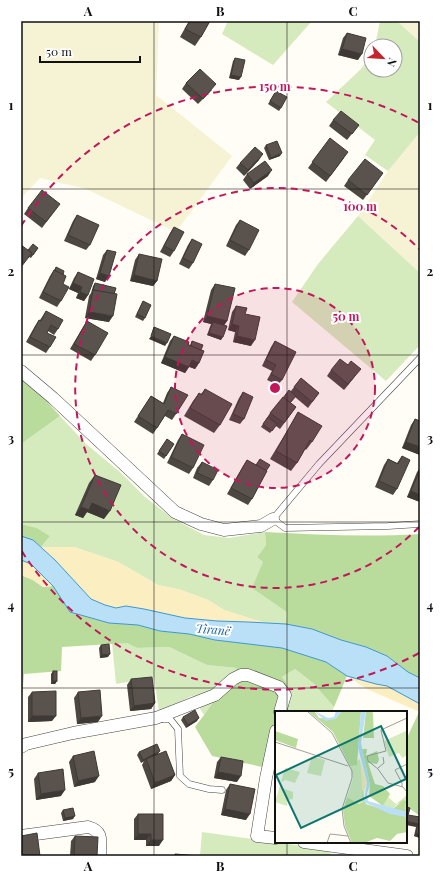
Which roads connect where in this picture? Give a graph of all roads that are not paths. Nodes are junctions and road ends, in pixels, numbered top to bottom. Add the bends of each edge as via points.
1 (420, 358) edge
2 (21, 371) edge
3 (274, 519) junction
4 (420, 524) edge
5 (280, 711) edge
6 (156, 718) junction
7 (275, 736) edge
8 (21, 747) edge
9 (222, 790) dead end
10 (21, 836) edge
11 (275, 838) edge
12 (311, 843) edge
13 (100, 856) edge
14 (407, 856) edge

1 - 3 lane via 319,464
2 - 3 street via 175,512 201,524 224,530 261,526
3 - 4 lane via 285,528
5 - 6 street via 285,695 279,687 248,675 241,675 214,695
6 - 8 street via 72,733
6 - 9 lane via 170,719 178,729 180,776 189,784
7 - 11 street via 257,836
10 - 13 street via 93,828 100,836
12 - 14 street

